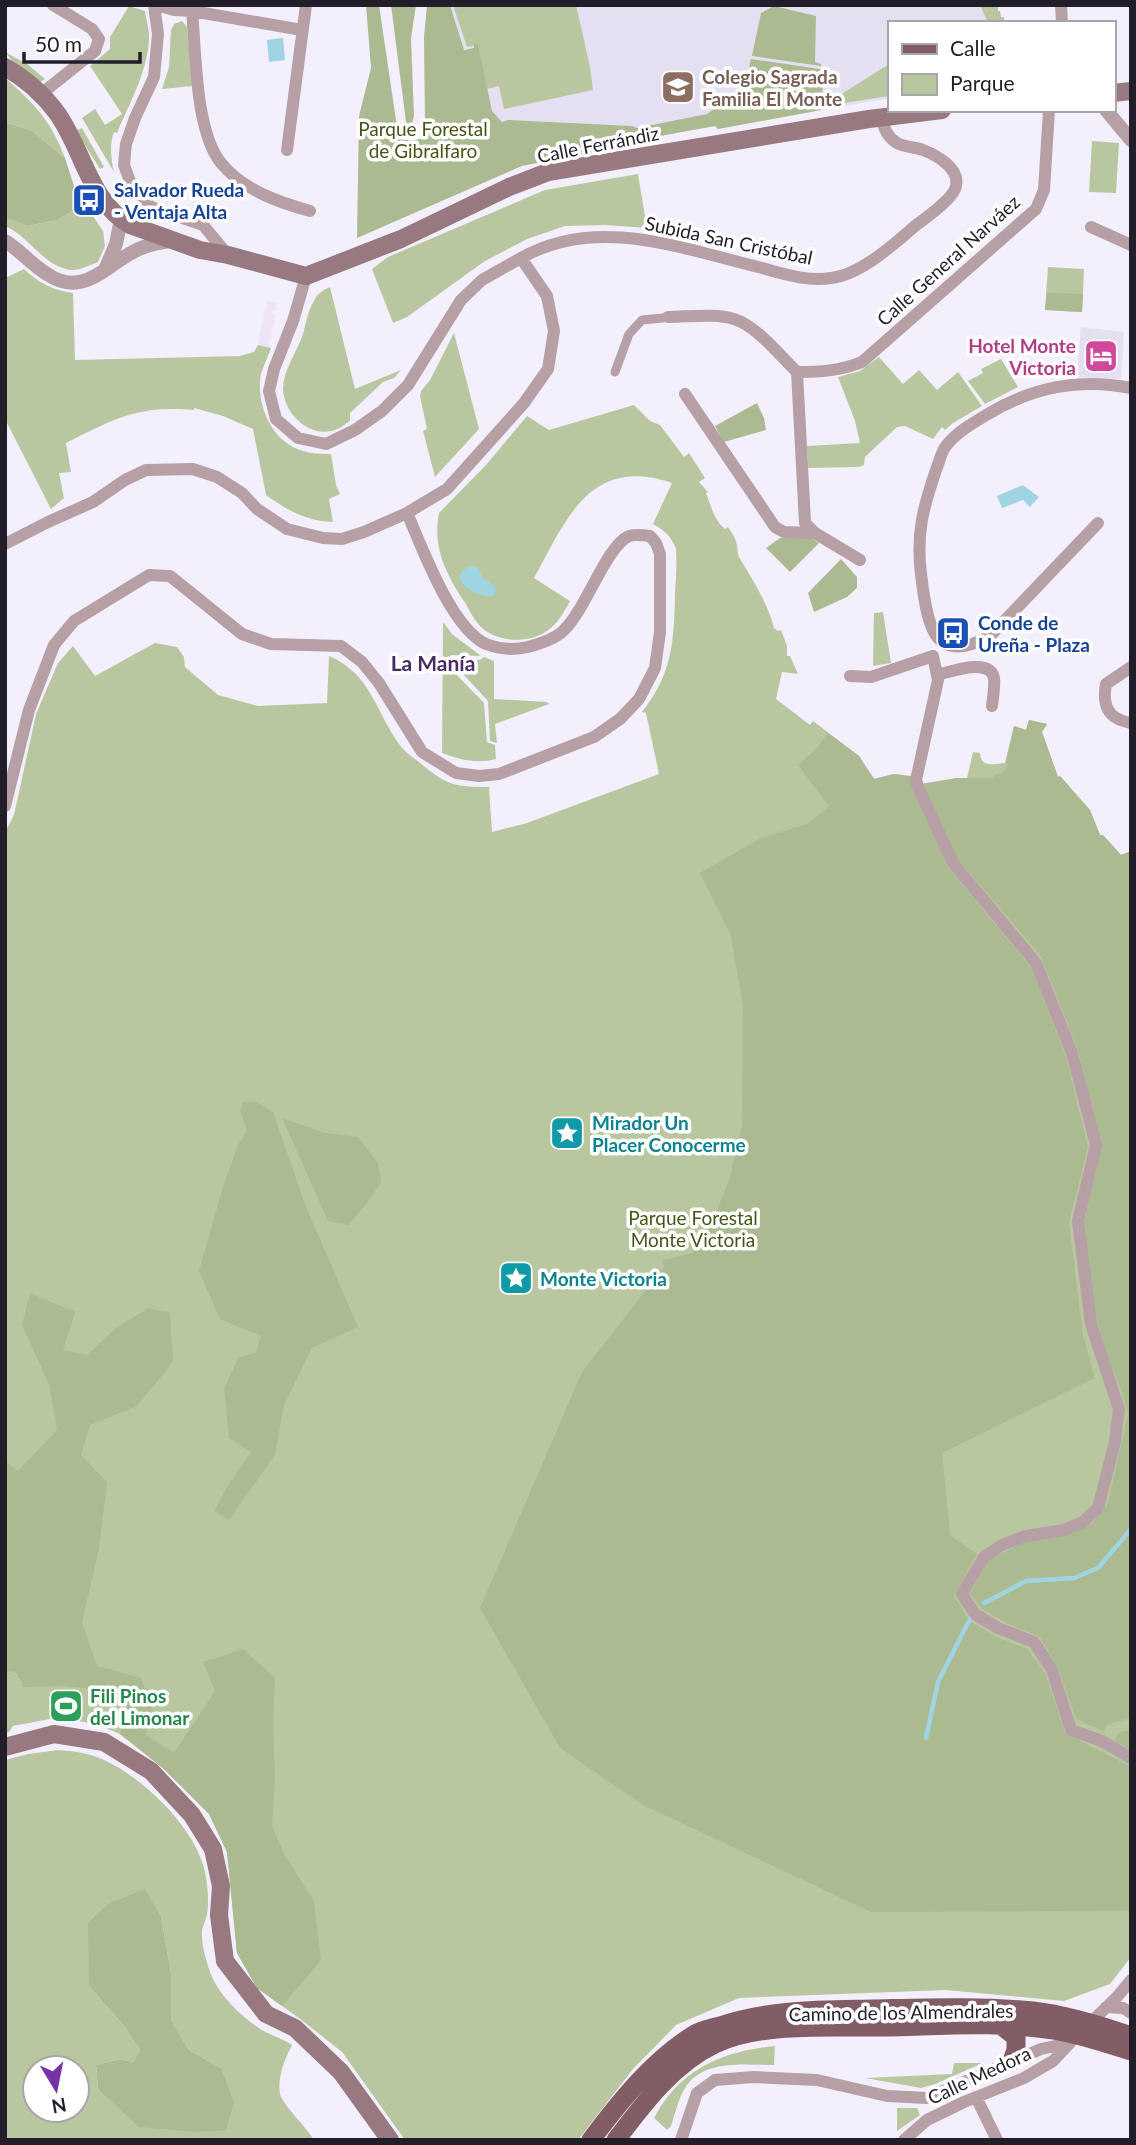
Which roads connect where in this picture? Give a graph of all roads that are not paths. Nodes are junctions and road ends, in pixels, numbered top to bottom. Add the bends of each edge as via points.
1 (53, 5) edge
2 (155, 5) edge
3 (306, 5) edge
4 (192, 11) junction
5 (303, 30) junction
6 (5, 67) edge
7 (41, 94) junction
8 (925, 112) edge
9 (1049, 112) edge
10 (1111, 112) edge
11 (882, 117) junction
12 (1131, 139) edge
13 (287, 150) dead end
14 (310, 211) dead end
15 (121, 219) junction
16 (1091, 227) dead end
17 (176, 240) junction
18 (5, 241) edge
19 (116, 244) junction
20 (1131, 245) edge
21 (134, 252) junction
22 (228, 255) junction
23 (521, 258) junction
24 (106, 270) junction
25 (306, 276) junction
26 (666, 317) joint
27 (615, 372) dead end
28 (797, 372) junction
29 (1131, 388) edge
30 (685, 394) dead end
31 (407, 513) junction
32 (1098, 523) dead end
33 (816, 533) junction
34 (5, 544) edge
35 (860, 560) dead end
36 (939, 639) junction
37 (933, 656) junction
38 (1131, 667) edge
39 (937, 675) junction
40 (850, 676) dead end
41 (992, 706) dead end
42 (1131, 723) edge
43 (5, 806) edge
44 (5, 1747) edge
45 (1131, 1758) edge
46 (1131, 1980) edge
47 (1106, 2007) junction
48 (1131, 2013) edge
49 (1003, 2027) junction
50 (1079, 2034) junction
51 (1131, 2036) edge
52 (1131, 2052) edge
53 (1012, 2060) junction
54 (976, 2097) junction
55 (390, 2140) edge
56 (591, 2140) edge
57 (616, 2140) edge
58 (681, 2140) edge
59 (904, 2140) edge
60 (997, 2140) edge

1 - 7 street via 92,29 99,39 95,51
2 - 4 street
2 - 22 street via 154,77 131,127 124,165 131,184 151,207 204,225
3 - 5 street
4 - 5 street
4 - 14 street via 202,117 216,157 244,185
5 - 13 street
6 - 7 main road
7 - 15 main road via 58,114 96,191
8 - 11 main road, Calle Ferrándiz
9 - 28 street, Calle General Narváez via 1044,190 1036,209 862,362 825,372
10 - 12 street
11 - 23 street, Subida San Cristóbal via 884,130 897,143 944,161 957,185 951,196 861,267 832,278 805,278 666,244 586,236 554,243
11 - 25 main road, Calle Ferrándiz via 548,172 401,239
15 - 17 main road
15 - 19 street
16 - 20 street
17 - 21 street
17 - 22 main road
18 - 24 street via 65,283 91,279
19 - 21 street
19 - 24 street
21 - 24 street
22 - 25 main road
23 - 25 street via 482,280 461,300 408,385 382,411 327,444 298,438 276,419 269,391
23 - 31 street via 547,296 554,331 548,369 524,403 447,489
26 - 27 street via 642,320 629,334
26 - 28 street via 736,319
28 - 33 street via 805,523
29 - 36 street via 1080,384 1039,390 966,427 944,448 921,519 919,557 929,621
30 - 33 street via 775,527 784,532
31 - 34 street via 342,539 323,538 287,529 217,477 193,469 158,469 125,480 93,502
31 - 43 street via 464,626 485,644 515,650 561,634 615,548 630,536 650,536 660,554 660,632 655,668 639,699 594,737 499,774 456,773 422,752 379,683 341,646 271,645 242,634 170,576 149,575 74,621 54,645 23,729
32 - 36 street via 990,636 953,647
33 - 35 street
36 - 37 street
37 - 39 street
37 - 40 street via 871,677
38 - 42 street via 1106,684 1104,698 1106,709 1120,721
39 - 41 street via 986,668 994,678
39 - 45 street via 916,780 953,863 1036,962 1072,1053 1096,1145 1078,1221 1091,1324 1119,1409 1098,1508 1083,1522 1064,1530 1002,1545 984,1557 962,1594 975,1614 1034,1642 1052,1670 1071,1730
44 - 55 main road via 54,1734 104,1742 151,1771 192,1815 213,1849 221,1886 219,1915 226,1961 266,2014 295,2028 341,2072
46 - 47 street
47 - 48 street
47 - 50 street
49 - 50 main road, Camino de los Almendrales
49 - 53 main road via 1016,2037
49 - 57 main road, Camino de los Almendrales via 752,2032 715,2044 681,2066
50 - 51 main road, Camino de los Almendrales
50 - 52 main road, Camino de los Almendrales
50 - 53 street
50 - 54 street, Calle Medora via 1053,2062
50 - 56 main road, Camino de los Almendrales via 1033,2011 800,2011 744,2018 697,2033 656,2064
53 - 58 street via 927,2098 887,2096 817,2080 715,2080 697,2093
54 - 59 street, Calle Medora via 927,2120
54 - 60 street

